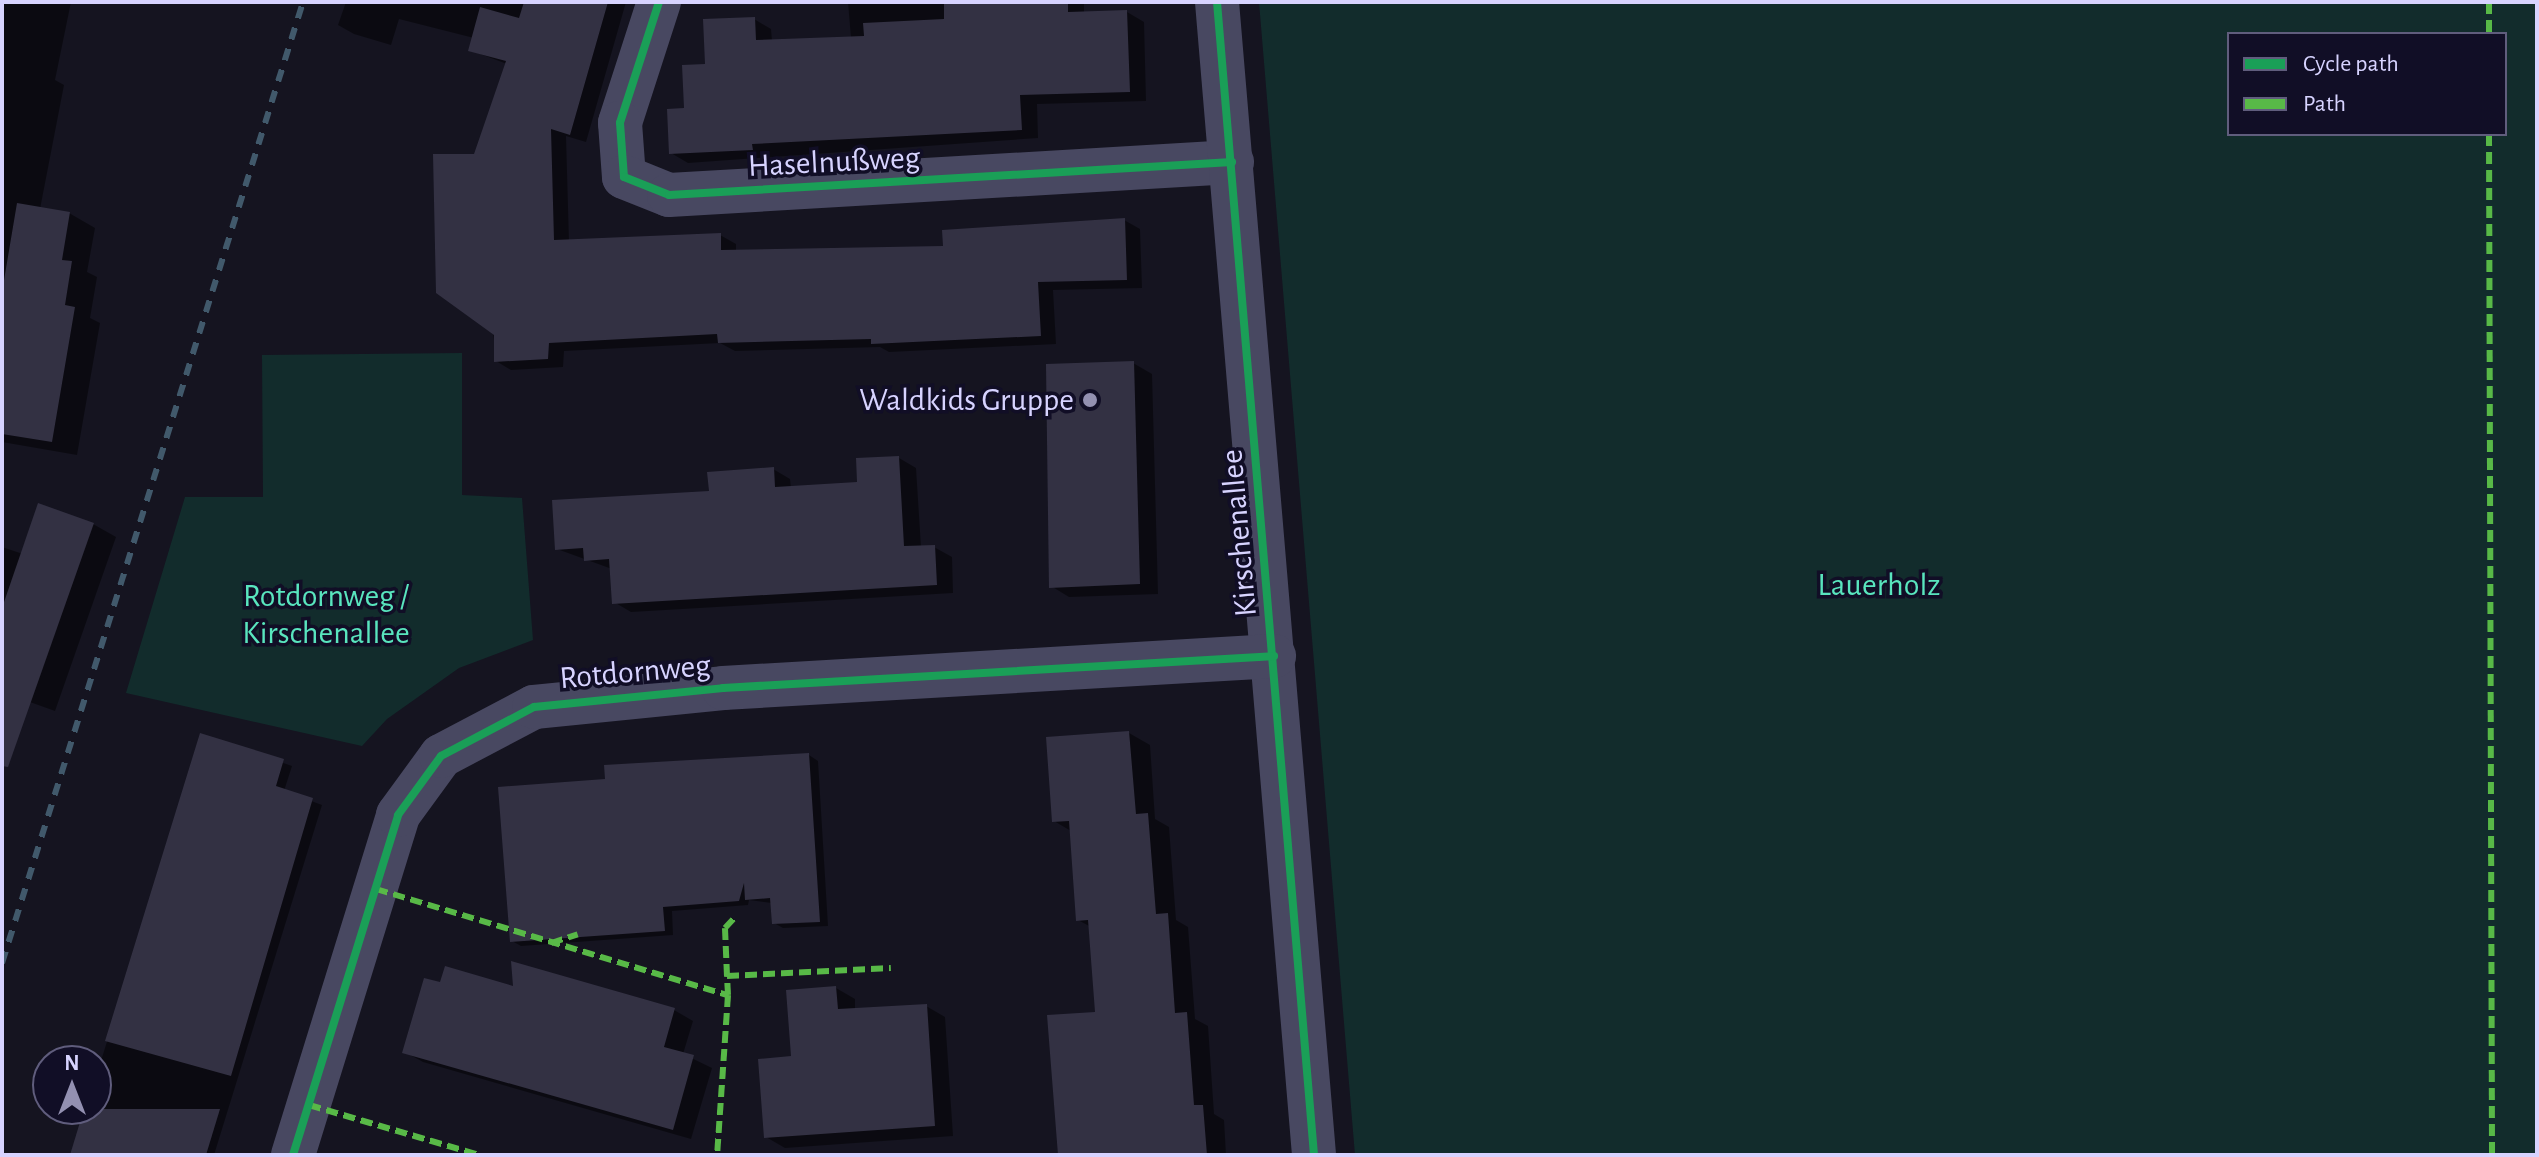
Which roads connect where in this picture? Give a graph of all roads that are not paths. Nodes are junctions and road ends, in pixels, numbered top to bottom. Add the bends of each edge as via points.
1 (659, 2) edge
2 (1217, 2) edge
3 (1232, 162) junction
4 (1274, 656) junction
5 (293, 1155) edge
6 (1314, 1155) edge

1 - 3 street, Haselnußweg via 620,123 624,177 669,195
2 - 3 street, Kirschenallee
3 - 4 street, Kirschenallee
4 - 5 street, Rotdornweg via 723,688 534,707 441,756 398,815
4 - 6 street, Kirschenallee

